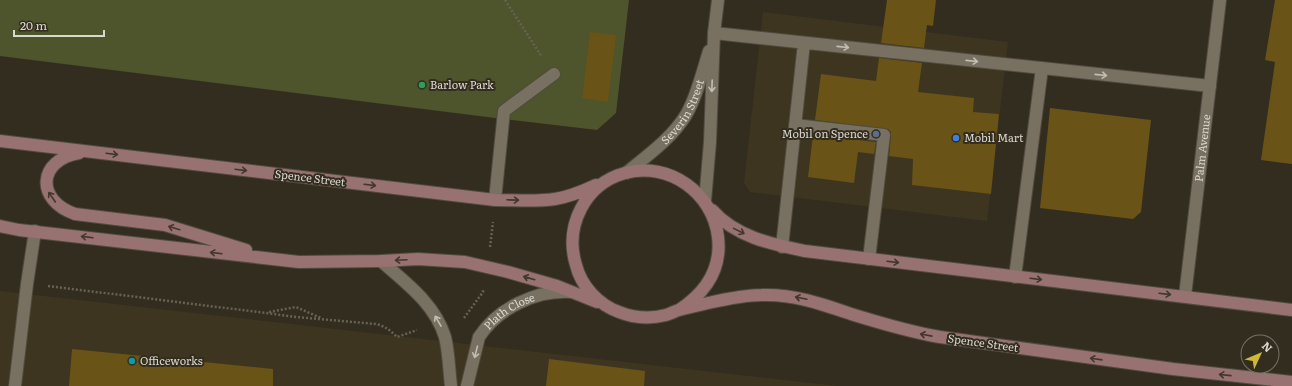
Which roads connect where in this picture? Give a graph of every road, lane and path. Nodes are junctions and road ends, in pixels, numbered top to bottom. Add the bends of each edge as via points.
1 (505, 0) edge
2 (718, 0) edge
3 (1220, 0) edge
4 (714, 34) junction
5 (804, 43) junction
6 (1042, 68) junction
7 (554, 74) joint
8 (1210, 86) junction
9 (795, 124) junction
10 (0, 141) edge
11 (90, 152) junction
12 (621, 174) junction
13 (495, 200) junction
14 (707, 204) junction
15 (0, 226) edge
16 (0, 229) edge
17 (19, 230) junction
18 (35, 231) junction
19 (782, 247) junction
20 (869, 259) junction
21 (278, 260) junction
22 (381, 261) junction
23 (1015, 277) junction
24 (27, 284) junction
25 (483, 292) dead end
26 (572, 292) junction
27 (1185, 296) junction
28 (679, 310) junction
29 (1292, 310) edge
30 (266, 312) junction
31 (618, 312) junction
32 (324, 319) junction
33 (459, 321) dead end
34 (416, 330) dead end
35 (1292, 382) edge
36 (15, 386) edge
37 (451, 386) edge
38 (467, 386) edge

1 - 7 path
2 - 4 street, Severin Street
3 - 8 street, Palm Avenue
4 - 5 street
4 - 12 street, Severin Street via 686,115 661,144
4 -> 14 street, Severin Street
5 -> 6 street
5 - 9 street
6 -> 8 street
6 - 23 street
7 - 13 street via 504,110
8 - 27 street, Palm Avenue
9 - 19 street
9 - 20 street via 884,135
10 - 11 street, Spence Street
11 -> 13 street, Spence Street
21 -> 11 street via 165,225 67,211 49,194 46,185 48,177 54,165 62,158
13 -> 12 street, Spence Street via 556,199 583,191
12 - 14 street, Spence Street via 649,170 670,175 690,185
12 - 31 street, Spence Street via 605,182 580,209 572,245 576,269 582,280 597,299
14 -> 19 street, Spence Street via 732,228
14 - 28 street, Spence Street via 717,229 716,265 706,286 690,303
15 - 17 street, Spence Street
16 - 17 street, Spence Street
17 - 18 street, Spence Street
21 -> 18 street, Spence Street
18 - 24 street
19 - 20 street, Spence Street
20 -> 23 street, Spence Street
21 - 22 street, Spence Street
26 -> 22 street, Spence Street via 466,262 418,259
37 -> 22 street via 447,346 441,326 428,305
23 -> 27 street, Spence Street
24 - 30 path
24 - 36 street
25 - 33 path
26 - 31 street, Spence Street
26 -> 38 street, Plath Close via 553,292 538,296 512,307 494,319 479,337
27 - 29 street, Spence Street
28 - 31 street, Spence Street via 667,315 642,317
35 -> 28 street, Spence Street via 1172,369 921,334 813,301 782,295 741,296
30 - 32 path
30 - 32 path via 296,307
32 - 34 path via 376,324 397,337

